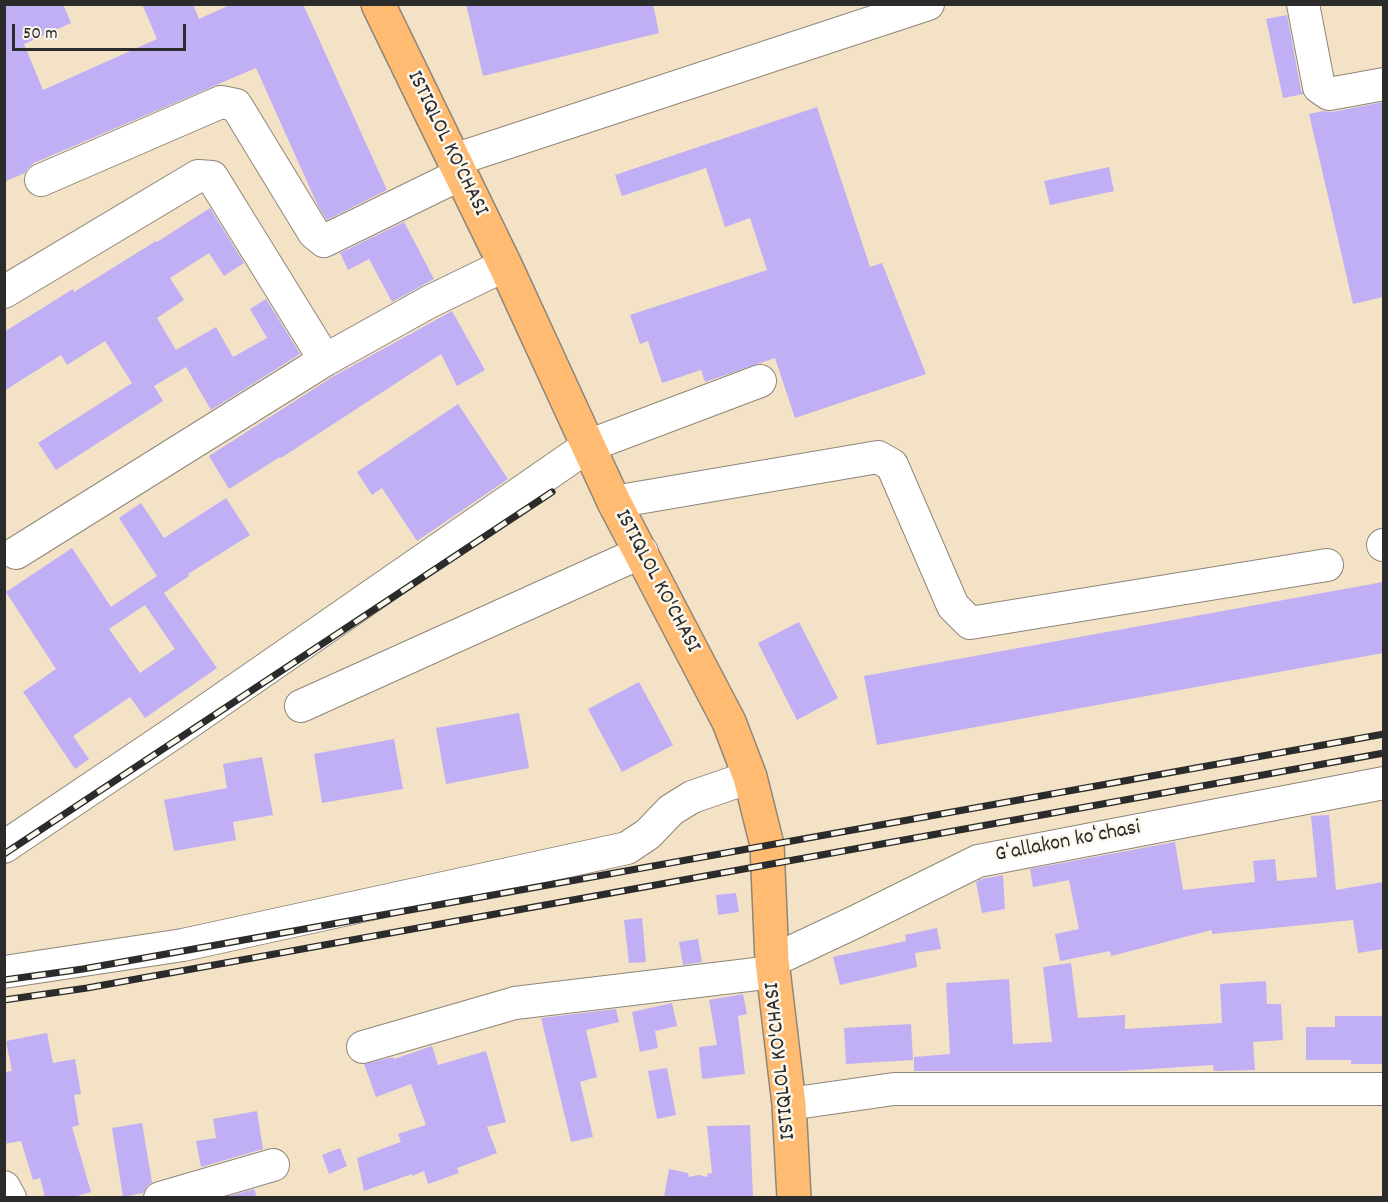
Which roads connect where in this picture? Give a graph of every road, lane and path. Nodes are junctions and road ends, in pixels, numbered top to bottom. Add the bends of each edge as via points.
1 (378, 4) edge
2 (928, 4) edge
3 (1303, 4) edge
4 (1383, 84) edge
5 (457, 167) junction
6 (41, 180) dead end
7 (505, 265) junction
8 (4, 292) edge
9 (325, 360) junction
10 (760, 381) dead end
11 (588, 446) junction
12 (614, 502) junction
13 (642, 552) junction
14 (16, 553) dead end
15 (1327, 564) dead end
16 (301, 706) dead end
17 (750, 777) junction
18 (1383, 783) edge
19 (4, 847) edge
20 (773, 967) junction
21 (4, 972) edge
22 (363, 1047) dead end
23 (1383, 1089) edge
24 (789, 1104) junction
25 (273, 1165) dead end
26 (4, 1187) edge
27 (10, 1197) edge
28 (160, 1197) edge
29 (794, 1197) edge

1 - 5 main road, ISTIQLOL KO'CHASI
2 - 5 street
3 - 4 street via 1320,87 1329,94
5 - 6 street via 324,241 314,233 236,105 221,102
5 - 7 main road, ISTIQLOL KO'CHASI
7 - 9 street
7 - 11 main road, ISTIQLOL KO'CHASI
8 - 9 street via 198,176 212,177
9 - 14 street
10 - 11 street
11 - 12 main road, ISTIQLOL KO'CHASI
11 - 19 street
12 - 13 main road, ISTIQLOL KO'CHASI
12 - 15 street via 878,457 892,465 953,606 970,623
13 - 16 street
13 - 17 main road, ISTIQLOL KO'CHASI via 729,722
17 - 20 main road, ISTIQLOL KO'CHASI via 767,845
17 - 21 street via 685,801 627,848 183,945
18 - 20 street, Gʻallakon koʻchasi via 978,861
20 - 22 street, Gʻallakon koʻchasi via 515,1003
20 - 24 main road, ISTIQLOL KO'CHASI
23 - 24 street via 894,1089
24 - 29 main road, ISTIQLOL KO'CHASI
25 - 28 street
26 - 27 street

